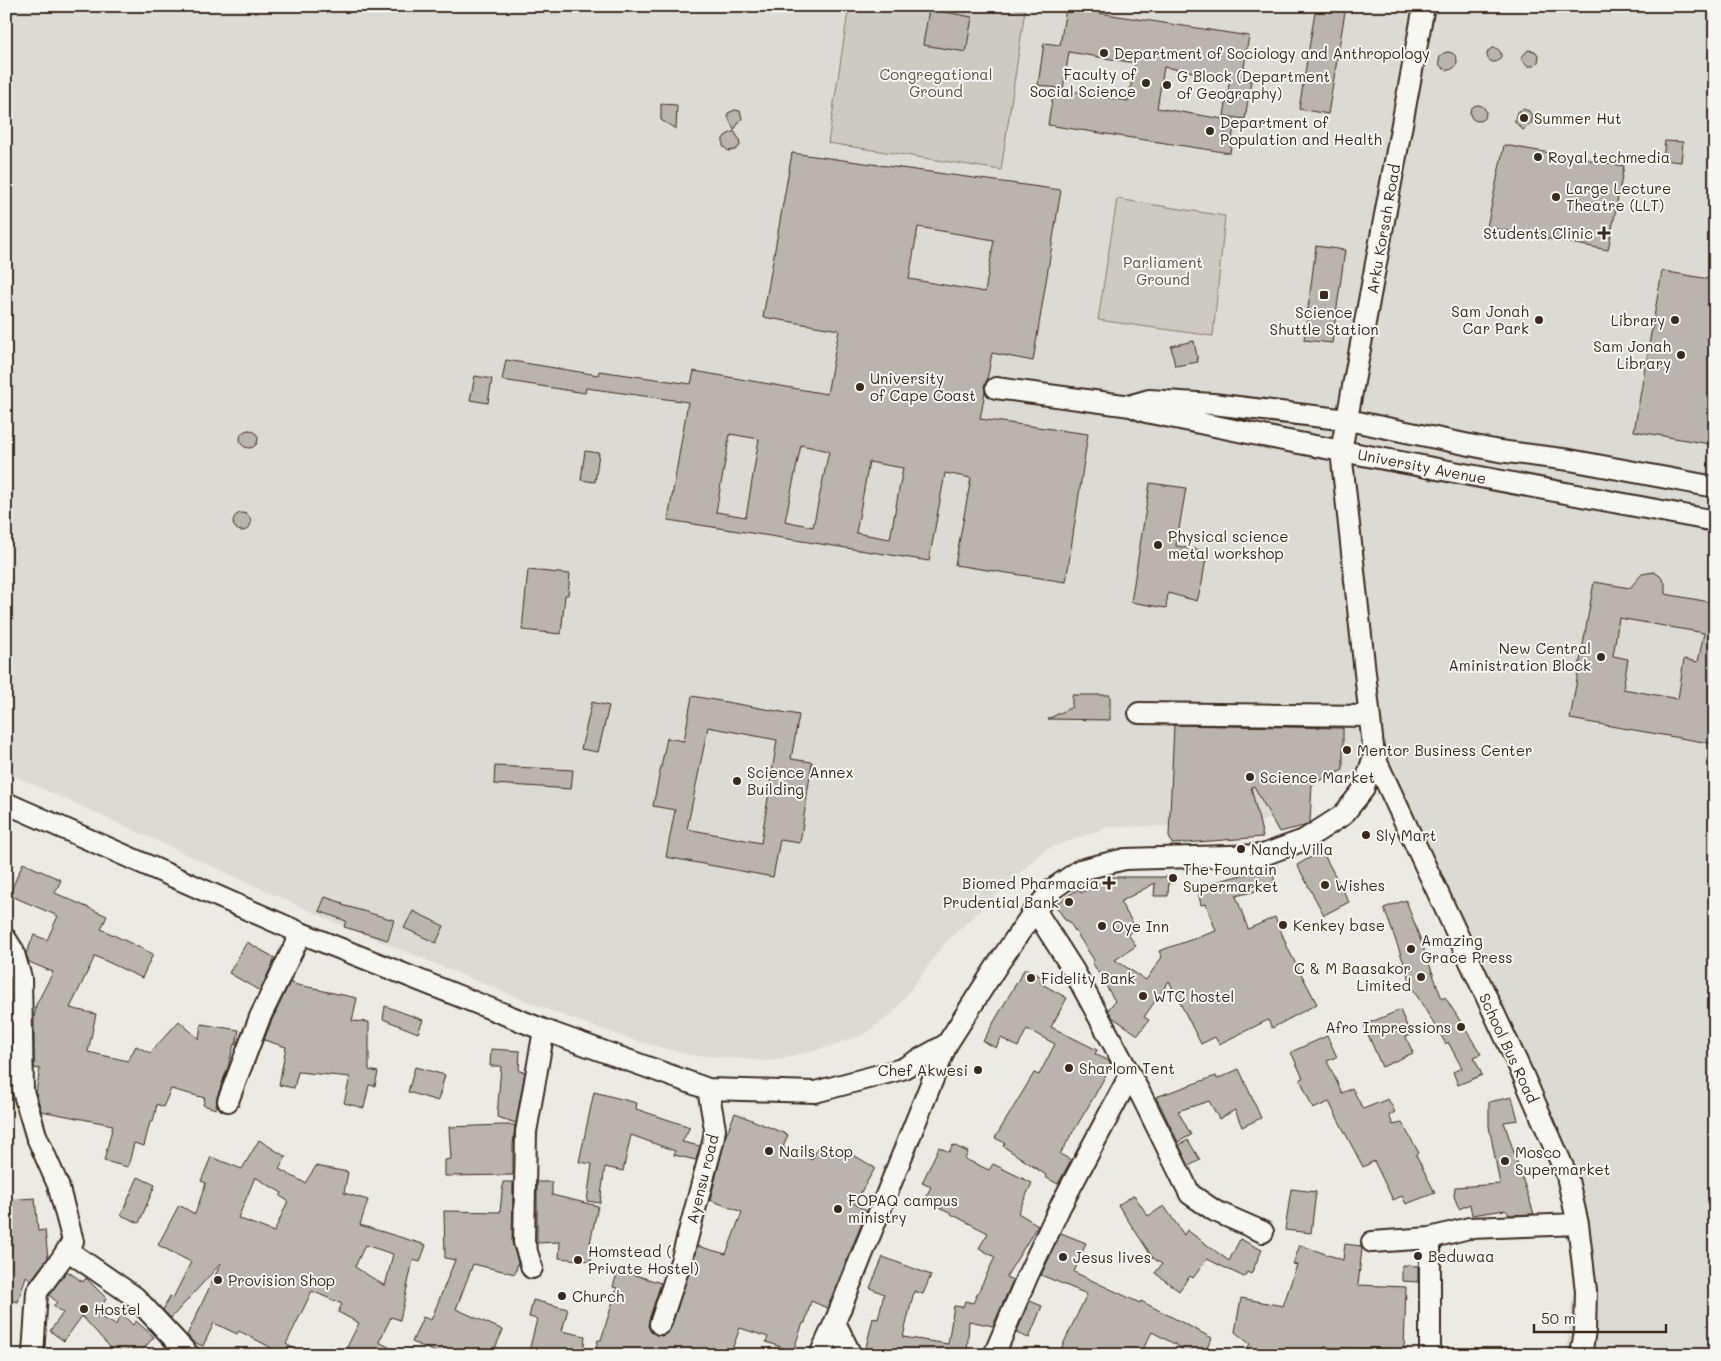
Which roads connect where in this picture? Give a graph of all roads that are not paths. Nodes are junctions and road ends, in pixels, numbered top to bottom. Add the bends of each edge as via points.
1 (1424, 6) edge
2 (996, 388) dead end
3 (1131, 406) junction
4 (1348, 420) junction
5 (1341, 451) junction
6 (1715, 487) edge
7 (1715, 521) edge
8 (1139, 713) dead end
9 (1369, 716) junction
10 (1374, 756) junction
11 (6, 803) edge
12 (1036, 910) junction
13 (301, 932) junction
14 (6, 939) edge
15 (544, 1030) junction
16 (947, 1044) junction
17 (1130, 1075) junction
18 (708, 1089) junction
19 (228, 1101) dead end
20 (1578, 1224) junction
21 (1263, 1232) dead end
22 (1430, 1238) junction
23 (1372, 1242) dead end
24 (68, 1250) junction
25 (532, 1268) dead end
26 (835, 1322) junction
27 (660, 1324) dead end
28 (33, 1355) edge
29 (188, 1355) edge
30 (820, 1355) edge
31 (851, 1355) edge
32 (994, 1355) edge
33 (1430, 1355) edge
34 (1581, 1355) edge

1 - 4 street, Arku Korsah Road
2 - 3 street, University Avenue
3 - 4 street, University Avenue via 1158,400
3 - 5 street, University Avenue via 1146,412
4 - 5 street, Arku Korsah Road
4 - 6 street, University Avenue via 1499,452 1570,460
5 - 7 street, University Avenue
5 - 9 street, Arku Korsah Road
8 - 9 street
9 - 10 street, Arku Korsah Road
10 - 12 street via 1363,790 1343,815 1304,840 1263,855 1125,859 1080,870 1054,888
10 - 20 street, School Bus Road via 1560,1159
11 - 13 street
12 - 16 street
12 - 17 street via 1074,971
13 - 15 street
13 - 19 street via 260,1017
14 - 24 street via 14,950 22,978 23,1091 36,1135 58,1186 73,1240
15 - 18 street
15 - 25 street via 526,1132 524,1242
16 - 18 street via 902,1069 815,1092
16 - 26 street
17 - 21 street via 1190,1194 1215,1211
17 - 32 street via 1061,1205
18 - 27 street, Ayensu road via 715,1129 713,1142 682,1258
20 - 22 street via 1469,1228
20 - 34 street, School Bus Road via 1586,1290
22 - 23 street
22 - 33 street
24 - 28 street via 37,1292
24 - 29 street via 134,1297
26 - 30 street
26 - 31 street

